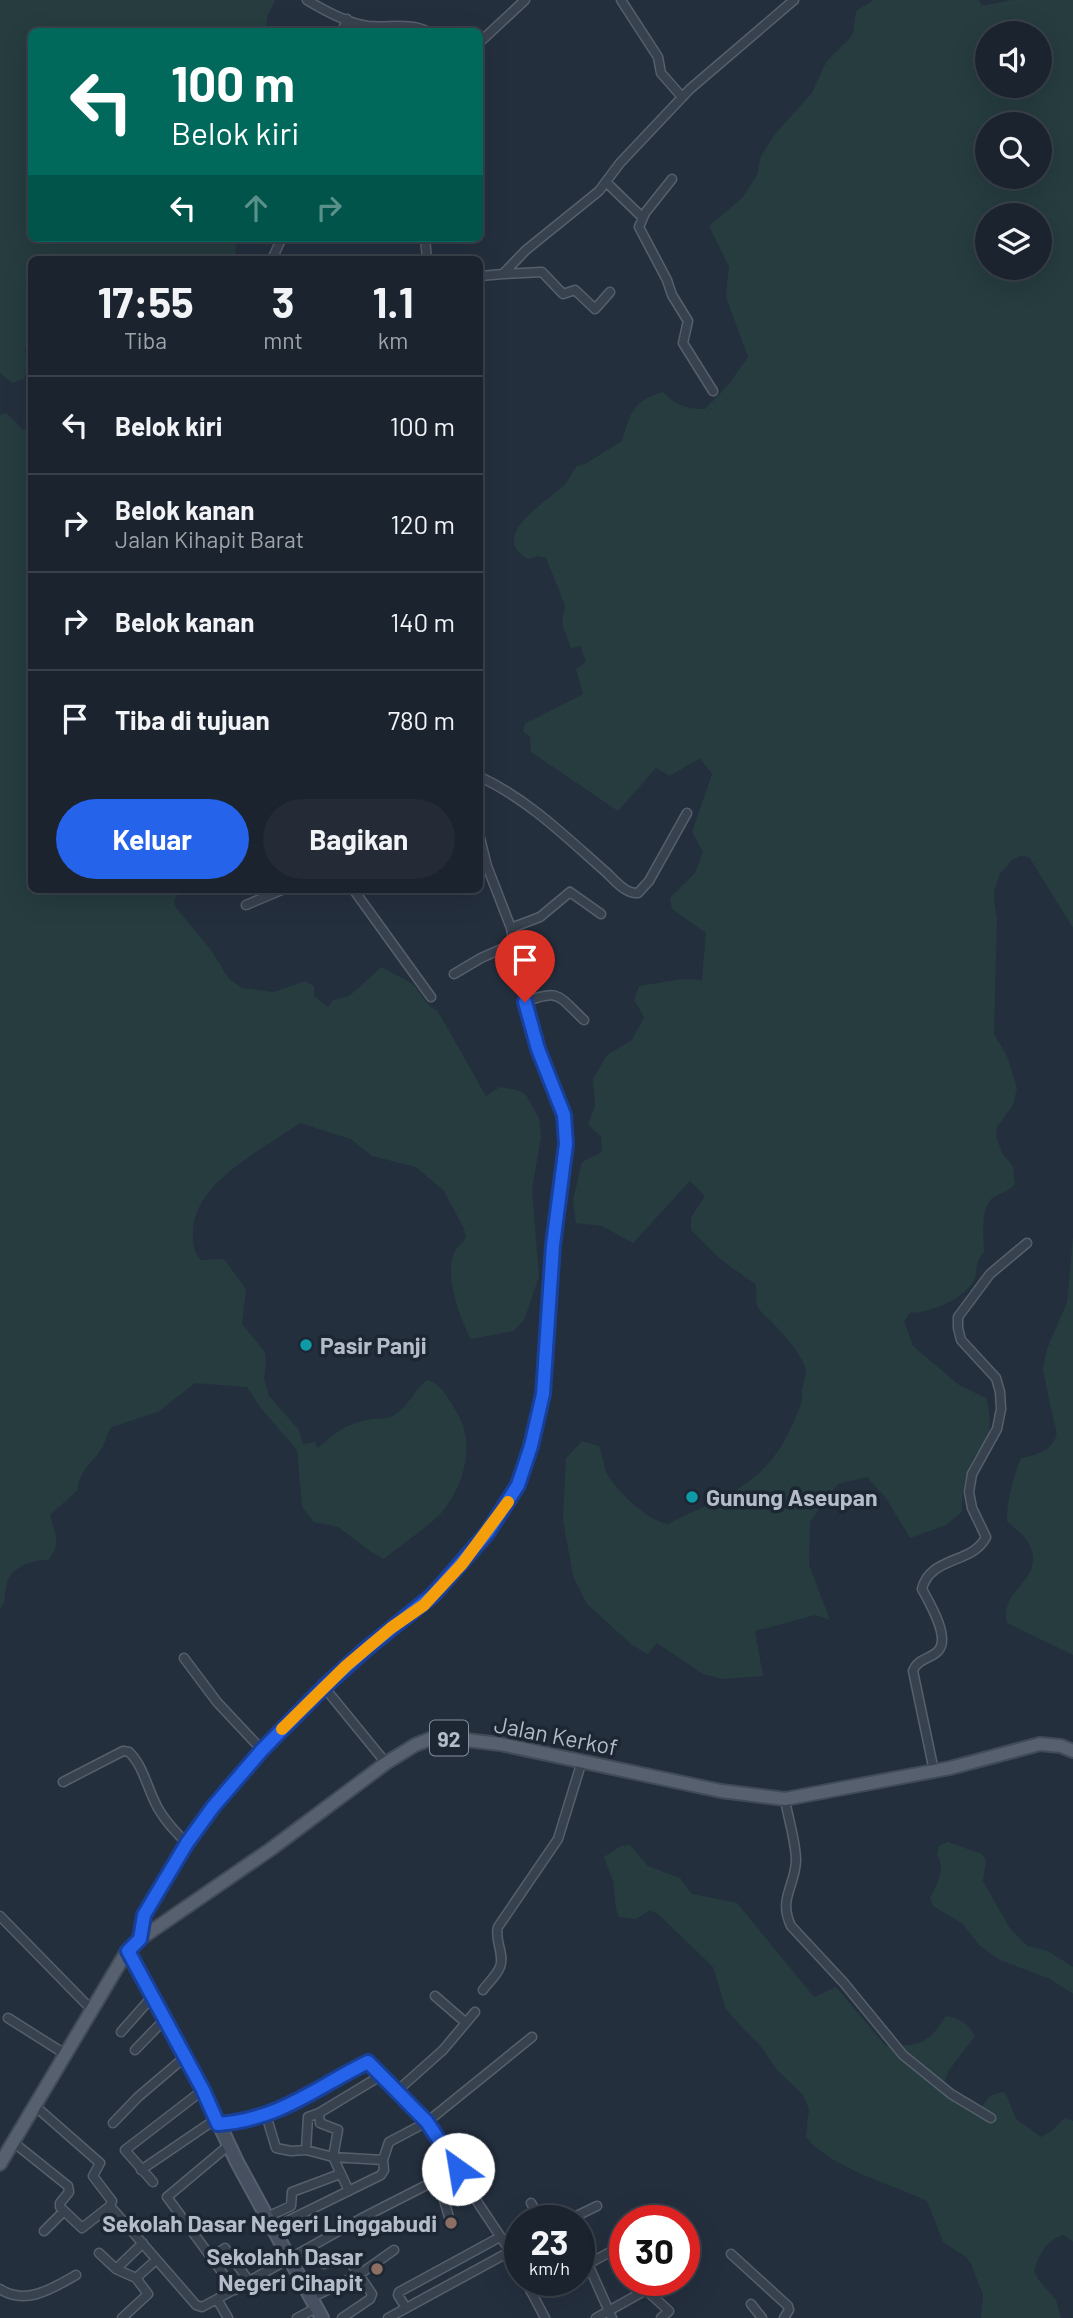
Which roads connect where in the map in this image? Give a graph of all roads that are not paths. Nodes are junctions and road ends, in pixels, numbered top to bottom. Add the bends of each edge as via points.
1 (307, 0) edge
2 (621, 0) edge
3 (794, 0) edge
4 (519, 2) edge
5 (347, 19) junction
6 (344, 28) edge
7 (417, 28) edge
8 (483, 39) edge
9 (682, 97) junction
10 (672, 179) dead end
11 (606, 183) junction
12 (642, 216) junction
13 (503, 274) junction
14 (483, 276) edge
15 (610, 292) dead end
16 (713, 391) dead end
17 (483, 778) edge
18 (687, 813) dead end
19 (483, 850) edge
20 (274, 893) edge
21 (356, 893) edge
22 (246, 905) dead end
23 (601, 914) dead end
24 (511, 928) junction
25 (515, 943) junction
26 (454, 974) dead end
27 (430, 997) dead end
28 (525, 1002) junction
29 (584, 1020) dead end
30 (1027, 1243) dead end
31 (184, 1658) dead end
32 (324, 1687) junction
33 (262, 1750) junction
34 (1073, 1751) edge
35 (582, 1761) junction
36 (386, 1763) junction
37 (934, 1771) junction
38 (64, 1782) dead end
39 (785, 1799) junction
40 (187, 1843) junction
41 (0, 1916) edge
42 (140, 1939) junction
43 (128, 1951) junction
44 (484, 1990) dead end
45 (435, 1996) dead end
46 (152, 1997) junction
47 (91, 2009) junction
48 (475, 2011) dead end
49 (8, 2018) dead end
50 (165, 2019) junction
51 (465, 2022) junction
52 (121, 2032) dead end
53 (532, 2037) dead end
54 (135, 2050) dead end
55 (65, 2054) junction
56 (185, 2057) junction
57 (382, 2075) junction
58 (203, 2090) junction
59 (397, 2091) junction
60 (303, 2099) junction
61 (35, 2106) junction
62 (319, 2113) junction
63 (266, 2115) junction
64 (308, 2117) junction
65 (991, 2118) dead end
66 (217, 2122) junction
67 (427, 2122) junction
68 (113, 2123) dead end
69 (8, 2144) edge
70 (229, 2146) junction
71 (306, 2150) junction
72 (333, 2157) junction
73 (383, 2160) junction
74 (0, 2164) edge
75 (458, 2169) junction
76 (141, 2170) junction
77 (340, 2174) junction
78 (153, 2182) dead end
79 (466, 2185) junction
80 (349, 2191) junction
81 (110, 2206) junction
82 (64, 2211) junction
83 (270, 2223) junction
84 (451, 2224) dead end
85 (44, 2231) dead end
86 (500, 2236) junction
87 (504, 2242) edge
88 (143, 2244) junction
89 (394, 2250) dead end
90 (99, 2253) dead end
91 (504, 2254) edge
92 (731, 2254) dead end
93 (210, 2258) junction
94 (291, 2258) junction
95 (156, 2260) junction
96 (324, 2264) dead end
97 (116, 2269) junction
98 (439, 2270) junction
99 (359, 2274) junction
100 (76, 2275) dead end
101 (595, 2276) edge
102 (136, 2278) junction
103 (249, 2281) junction
104 (447, 2285) junction
105 (0, 2289) edge
106 (235, 2290) junction
107 (533, 2296) edge
108 (217, 2299) junction
109 (751, 2304) dead end
110 (316, 2308) edge
111 (406, 2308) junction
112 (611, 2314) edge
113 (122, 2318) edge
114 (228, 2318) edge
115 (297, 2318) edge
116 (342, 2318) edge
117 (388, 2318) edge
118 (545, 2318) edge
119 (596, 2318) edge
120 (661, 2318) edge
121 (762, 2318) edge
122 (784, 2318) edge

1 - 5 street
2 - 9 street via 658,57 661,73
3 - 9 street
4 - 8 street
5 - 6 street
5 - 7 street via 368,26
9 - 11 street
10 - 12 street
11 - 12 street
11 - 13 street
12 - 16 street via 640,232 688,321 683,343
13 - 14 street
13 - 15 street via 542,272 563,294 575,290 595,309
17 - 18 street via 507,790 633,893 649,881
19 - 24 street
20 - 22 street
21 - 27 street
23 - 24 street via 570,892 540,917
24 - 25 street
25 - 26 street
25 - 28 street
28 - 29 street via 555,994
28 - 32 street via 564,1115 566,1144 553,1245 543,1394 527,1463 507,1505 462,1564 424,1605
30 - 37 street via 990,1275 958,1317 961,1340 996,1378 1001,1409 997,1429 972,1474 969,1492 986,1537 975,1549 929,1572 922,1589 940,1624 938,1652 916,1664 913,1678
31 - 33 street
32 - 33 street
32 - 36 street
33 - 40 street
34 - 37 main road, Jalan Kerkof / 92 via 1040,1744
35 - 36 main road, Jalan Kerkof / 92 via 449,1738 430,1739
35 - 39 main road, Jalan Kerkof / 92 via 721,1791
35 - 44 street via 558,1839 498,1927 500,1968
36 - 42 main road, Jalan Kerkof / 92
37 - 39 main road, Jalan Kerkof / 92
38 - 40 street via 129,1752 158,1808
39 - 65 street via 796,1862 785,1903 791,1926 902,2054 951,2094
40 - 42 street via 144,1915
41 - 47 street
42 - 43 main road, Jalan Kerkof / 92
43 - 46 street
43 - 47 main road, Jalan Kerkof / 92
45 - 51 street
46 - 50 street
46 - 52 street
47 - 55 main road, Jalan Kerkof / 92
48 - 51 street
49 - 55 street
50 - 54 street
50 - 56 street
51 - 59 street via 443,2050
53 - 67 street
55 - 61 main road, Jalan Kerkof / 92
56 - 58 street
56 - 68 street
57 - 59 street
57 - 60 street via 368,2062
57 - 62 street
58 - 66 street
58 - 76 street via 126,2148
59 - 67 street
60 - 63 street
60 - 64 street
61 - 69 main road, Jalan Kerkof / 92
61 - 81 street via 100,2163 93,2176 112,2201
62 - 64 street
62 - 72 street via 320,2123 339,2132
63 - 66 street via 237,2123
63 - 71 street via 276,2148
64 - 71 street
66 - 70 street
66 - 76 street
67 - 73 street via 389,2142
67 - 75 street
69 - 74 main road, Jalan Kerkof / 92
69 - 82 street via 68,2186 60,2203
70 - 83 street
70 - 93 street via 167,2197
71 - 72 street
72 - 73 street
72 - 77 street
73 - 80 street via 381,2175
75 - 79 street
75 - 94 street
76 - 78 street
77 - 80 street
77 - 83 street via 292,2192 291,2206
79 - 84 street via 444,2200
79 - 86 street
80 - 83 street
81 - 82 street via 82,2228
81 - 88 street
82 - 85 street
83 - 94 street
86 - 87 street
86 - 98 street
88 - 95 street
88 - 97 street
89 - 99 street
90 - 97 street
91 - 104 street
92 - 122 street via 788,2306
93 - 103 street via 225,2248
93 - 106 street
94 - 103 street
94 - 110 street
95 - 102 street
95 - 108 street via 196,2305 202,2307
96 - 99 street via 347,2257
97 - 102 street
98 - 104 street
98 - 111 street via 399,2292
99 - 110 street
99 - 116 street via 372,2296
100 - 105 street via 36,2295 9,2295
101 - 112 street
102 - 113 street via 149,2293
103 - 106 street
104 - 111 street
106 - 108 street
107 - 118 street
108 - 114 street
109 - 121 street
110 - 115 street
111 - 117 street
112 - 119 street
112 - 120 street via 646,2290 669,2311

